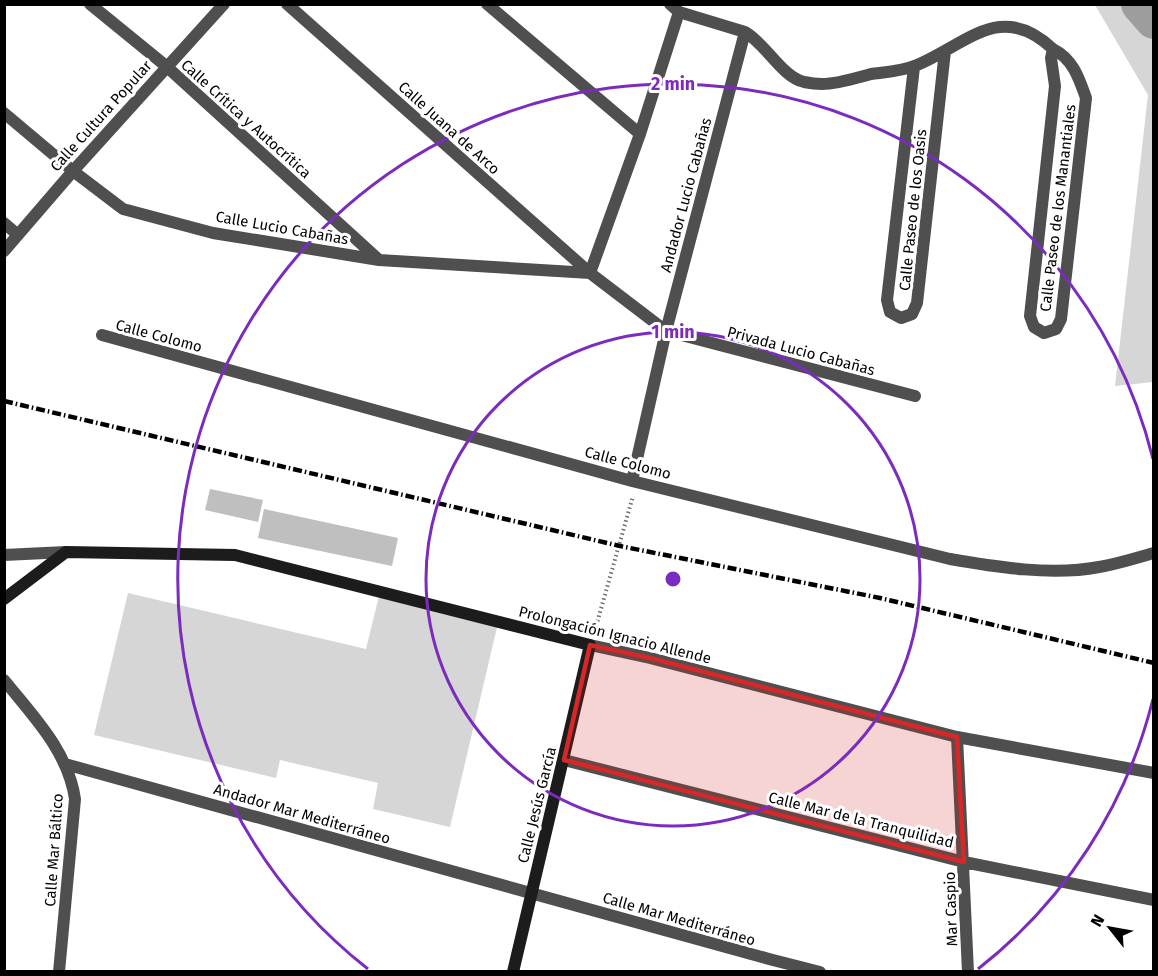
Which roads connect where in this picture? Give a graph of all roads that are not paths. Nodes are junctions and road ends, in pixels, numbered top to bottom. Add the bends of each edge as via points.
1 (90, 4) edge
2 (224, 4) edge
3 (288, 4) edge
4 (487, 4) edge
5 (675, 8) edge
6 (745, 32) junction
7 (1053, 49) junction
8 (945, 51) junction
9 (166, 66) junction
10 (914, 67) junction
11 (4, 113) edge
12 (640, 134) junction
13 (73, 171) junction
14 (4, 223) edge
15 (18, 235) junction
16 (4, 251) edge
17 (379, 260) junction
18 (590, 273) junction
19 (666, 331) junction
20 (102, 335) dead end
21 (915, 396) dead end
22 (632, 480) junction
23 (66, 552) junction
24 (1154, 553) edge
25 (4, 555) edge
26 (4, 599) edge
27 (590, 645) junction
28 (4, 680) edge
29 (957, 737) junction
30 (564, 760) junction
31 (65, 764) junction
32 (1154, 773) edge
33 (964, 862) junction
34 (531, 893) junction
35 (1154, 900) edge
36 (58, 972) edge
37 (513, 972) edge
38 (820, 972) edge
39 (968, 972) edge

1 - 9 street, Calle Crítica y Autocrítica
2 - 9 street, Calle Cultura Popular
3 - 18 street, Calle Juana de Arco
4 - 12 street
5 - 6 street, Calle Paseo de los Manantiales
5 - 12 street
6 - 10 street, Calle Paseo de los Manantiales via 801,82 823,84
6 - 19 street, Andador Lucio Cabañas
7 - 7 street, Calle Paseo de los Manantiales via 1055,86 1030,316 1034,327 1044,333 1056,329 1061,319 1086,98 1074,66
7 - 8 street, Calle Paseo de los Manantiales via 1039,36 1008,26 987,29
8 - 10 street, Calle Paseo de los Manantiales
8 - 10 street, Calle Paseo de los Oasis via 917,303 912,314 901,318 890,312 887,300
9 - 13 street, Calle Cultura Popular
9 - 17 street, Calle Crítica y Autocrítica
11 - 13 street, Calle Lucio Cabañas
12 - 18 street
13 - 15 street, Calle Cultura Popular
13 - 17 street, Calle Lucio Cabañas via 123,210 213,232
14 - 15 street
15 - 16 street, Calle Cultura Popular
17 - 18 street, Calle Lucio Cabañas
18 - 19 street, Privada Lucio Cabañas
19 - 21 street, Privada Lucio Cabañas
19 - 22 street
20 - 22 street, Calle Colomo
22 - 24 street, Calle Colomo via 990,566 1064,571
23 - 25 street
23 - 26 main road
23 - 27 main road, Prolongación Ignacio Allende via 235,555
27 - 29 street, Prolongación Ignacio Allende
27 - 30 main road, Calle Jesús García
28 - 31 street, Calle Mar Báltico via 50,737
29 - 32 street, Prolongación Ignacio Allende
29 - 33 street, Mar Caspio
30 - 33 street, Calle Mar de la Tranquilidad
30 - 34 main road, Calle Jesús García
31 - 34 street, Andador Mar Mediterráneo
31 - 36 street, Calle Mar Báltico via 75,799
33 - 35 street, Calle Mar de la Tranquilidad
33 - 39 street, Mar Caspio
34 - 37 main road, Calle Jesús García
34 - 38 street, Calle Mar Mediterráneo

